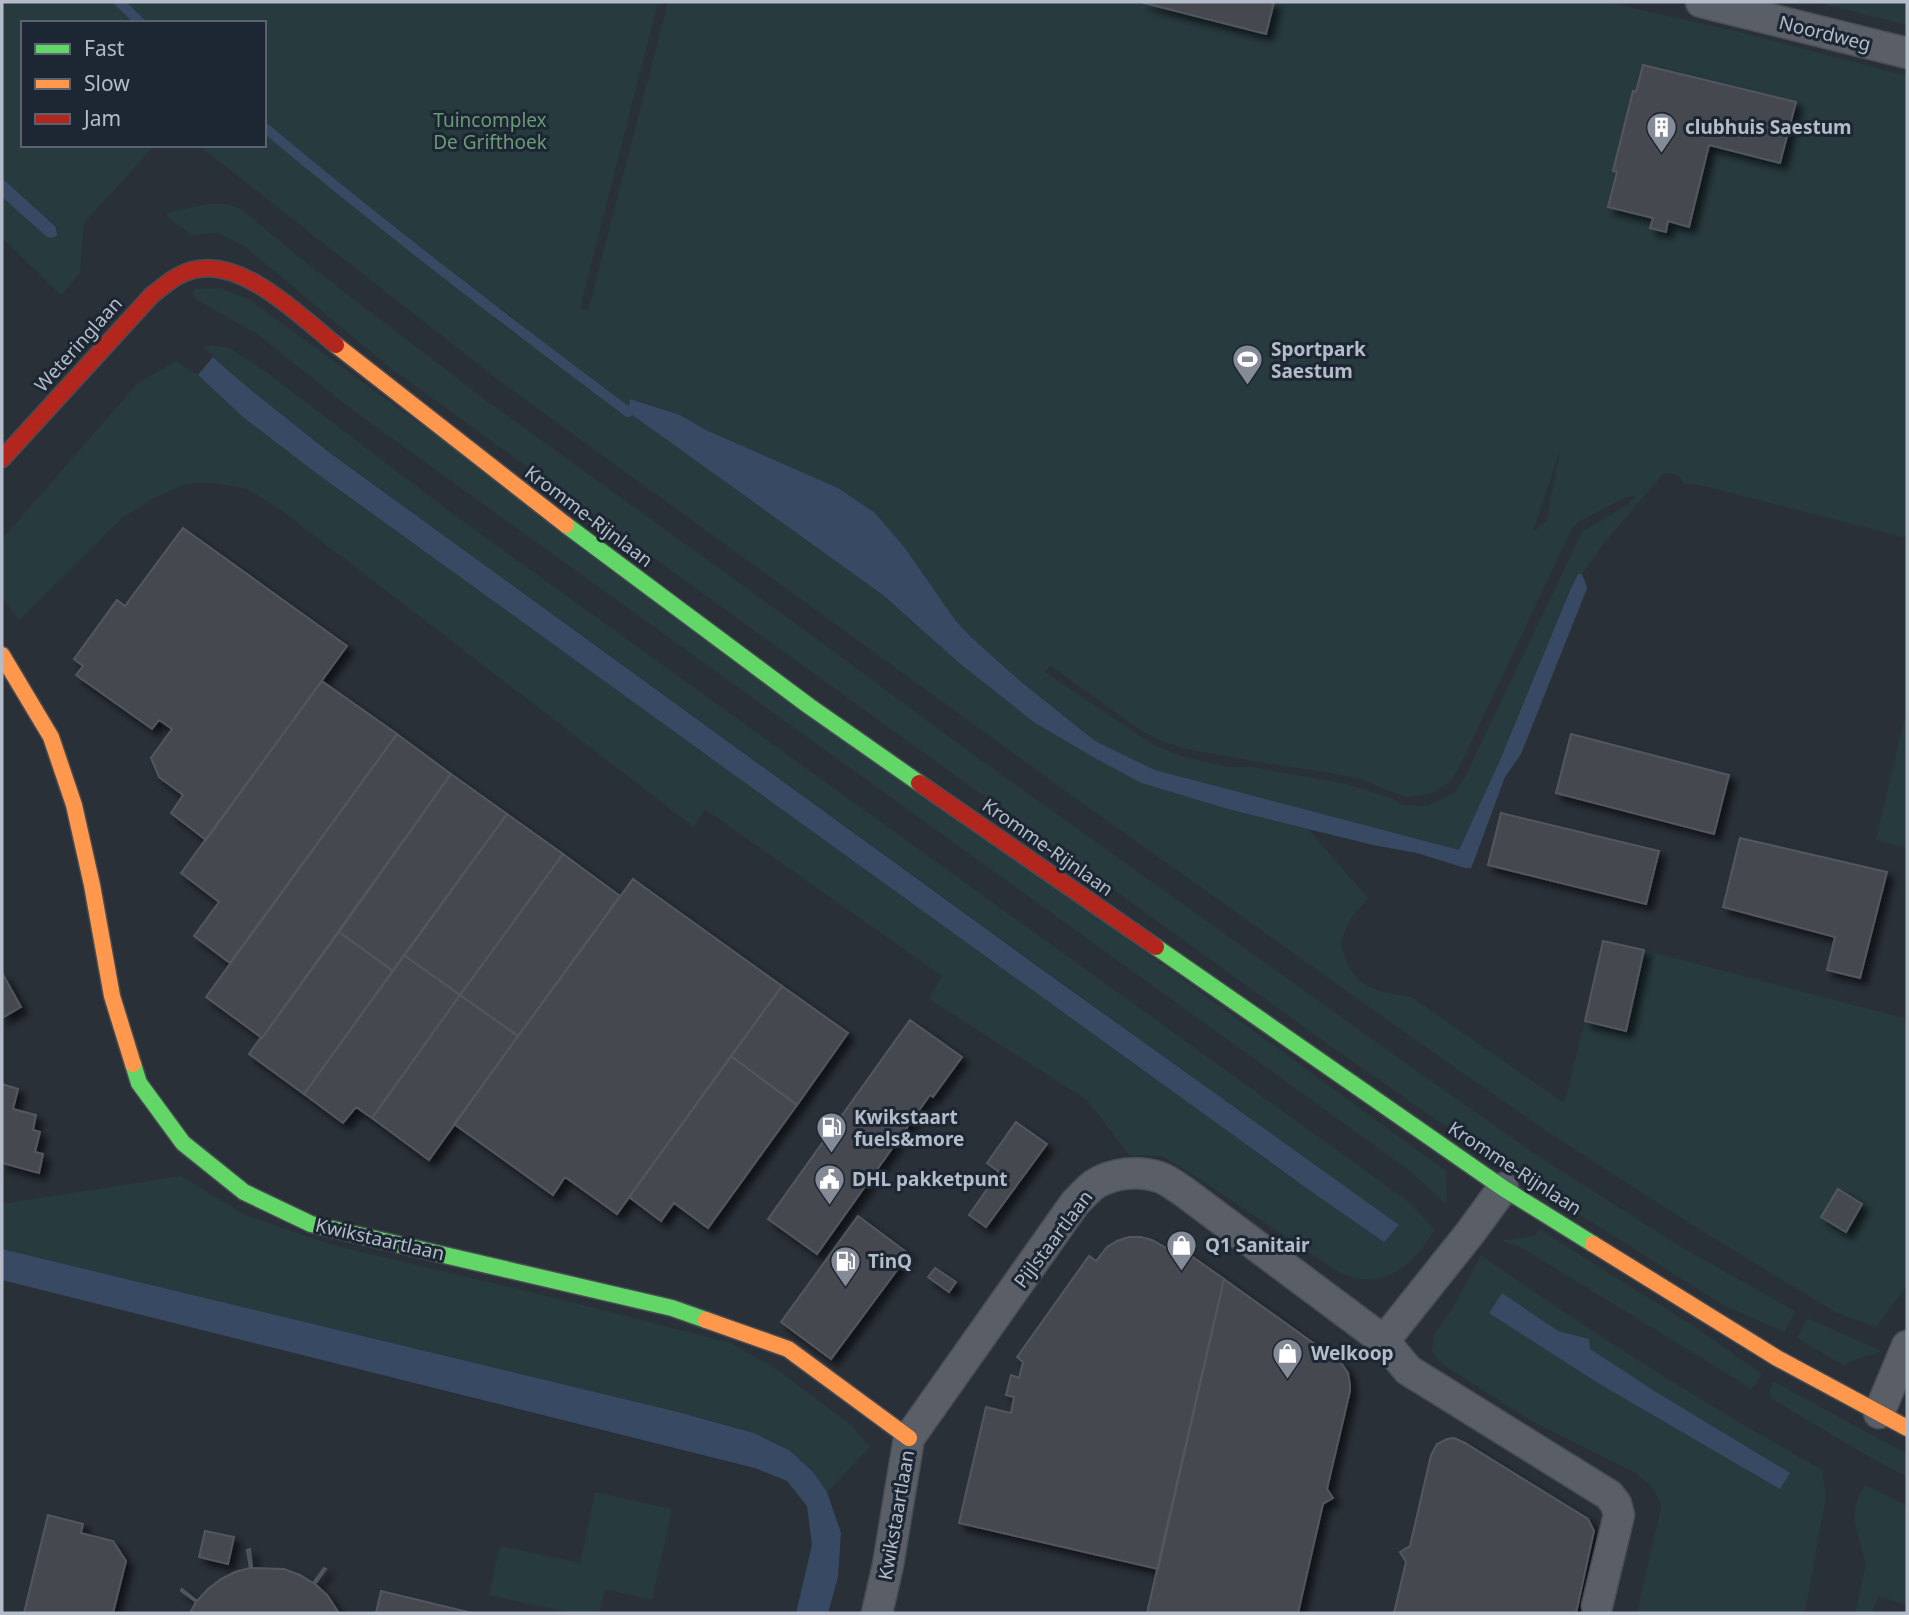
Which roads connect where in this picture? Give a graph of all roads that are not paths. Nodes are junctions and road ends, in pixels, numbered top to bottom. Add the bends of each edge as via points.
1 (1701, 2) edge
2 (1907, 53) edge
3 (194, 269) joint
4 (2, 459) edge
5 (2, 654) edge
6 (1503, 1188) junction
7 (1384, 1340) junction
8 (1907, 1346) edge
9 (1880, 1413) junction
10 (1907, 1428) edge
11 (909, 1438) junction
12 (1597, 1606) dead end
13 (877, 1613) edge

1 - 2 street, Noordweg
3 - 4 street, Weteringlaan via 152,295
3 - 6 street, Kromme-Rijnlaan via 212,267 258,283 535,502 809,706
5 - 11 street, Kwikstaartlaan via 51,737 74,805 112,996 139,1083 183,1143 244,1192 311,1224 673,1308 788,1349
6 - 7 street
6 - 9 street, Kromme-Rijnlaan via 1777,1358
7 - 11 street, Pijlstaartlaan via 1183,1191 1147,1174 1112,1176 1075,1203
7 - 12 street, Pijlstaartlaan via 1408,1370 1609,1495 1619,1516
8 - 9 street
9 - 10 street, Kromme-Rijnlaan
11 - 13 street, Kwikstaartlaan

